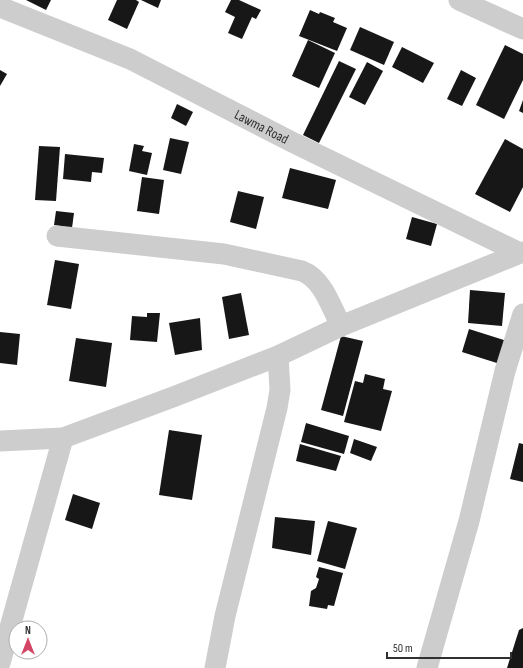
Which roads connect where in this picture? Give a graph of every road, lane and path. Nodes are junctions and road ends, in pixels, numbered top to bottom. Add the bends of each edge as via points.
1 (459, 0) edge
2 (0, 7) edge
3 (523, 29) edge
4 (57, 236) dead end
5 (522, 252) edge
6 (523, 314) edge
7 (341, 326) junction
8 (278, 356) junction
9 (64, 438) junction
10 (0, 441) edge
11 (0, 663) edge
12 (215, 668) edge
13 (427, 668) edge

1 - 3 street
2 - 5 street, Lawma Road via 130,59 294,143
4 - 7 street via 224,254 302,271 318,281
5 - 7 street
6 - 13 street via 505,371 469,521
7 - 8 street
8 - 9 street
8 - 12 street via 280,390 277,408 225,616
9 - 10 street
9 - 11 street

